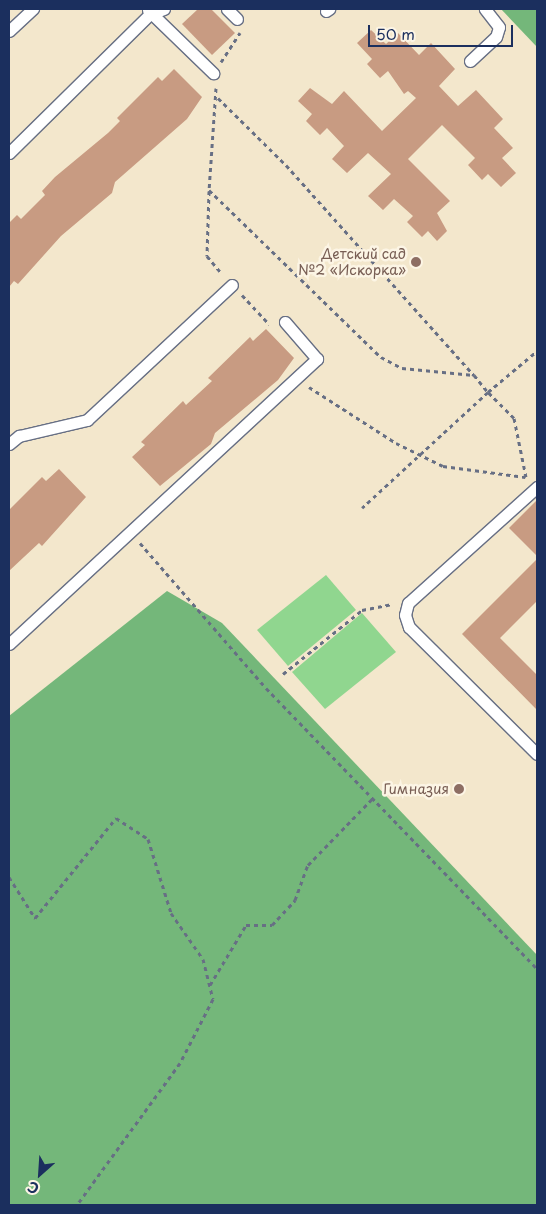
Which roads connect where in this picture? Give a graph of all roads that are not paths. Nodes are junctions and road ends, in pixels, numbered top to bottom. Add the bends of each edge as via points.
1 (33, 9) edge
2 (164, 9) edge
3 (227, 9) edge
4 (485, 9) edge
5 (148, 12) edge
6 (241, 23) road end
7 (9, 31) edge
8 (470, 61) dead end
9 (214, 73) road end
10 (9, 153) edge
11 (232, 285) road end
12 (285, 322) dead end
13 (9, 444) edge
14 (534, 483) edge
15 (9, 644) edge
16 (537, 754) edge

1 - 7 lane
2 - 5 lane
3 - 6 lane
4 - 8 lane via 499,27 496,37
5 - 9 lane
5 - 10 lane
11 - 13 lane via 87,420 18,436
12 - 15 lane via 317,359
14 - 16 lane via 408,603 408,627

